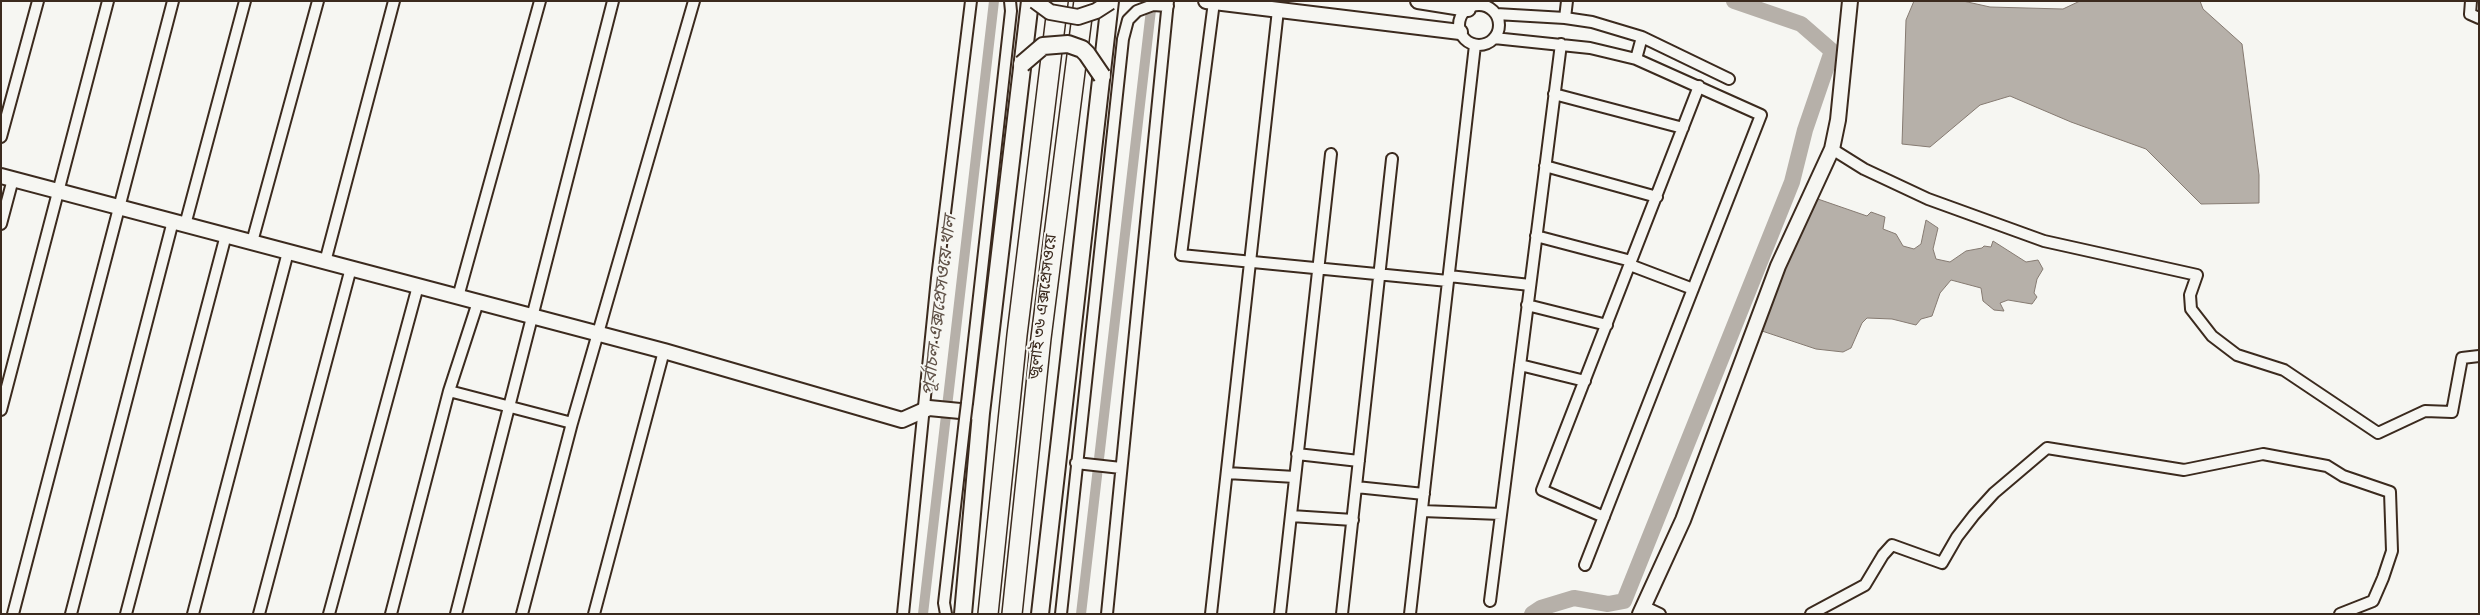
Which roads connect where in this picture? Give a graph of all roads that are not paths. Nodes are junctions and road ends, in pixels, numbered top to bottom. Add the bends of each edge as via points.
1 (38, 1) edge
2 (108, 1) edge
3 (174, 1) edge
4 (245, 1) edge
5 (318, 1) edge
6 (394, 1) edge
7 (540, 1) edge
8 (613, 1) edge
9 (694, 1) edge
10 (972, 1) edge
11 (1030, 1) edge
12 (1036, 1) edge
13 (1058, 1) edge
14 (1084, 1) edge
15 (1418, 1) edge
16 (1567, 1) edge
17 (1850, 1) edge
18 (2471, 1) edge
19 (1010, 2) edge
20 (1111, 2) edge
21 (1210, 2) edge
22 (1168, 4) edge
23 (1475, 5) edge
24 (1278, 10) junction
25 (1496, 14) junction
26 (1565, 18) junction
27 (2479, 18) edge
28 (1460, 32) junction
29 (1642, 37) junction
30 (1494, 38) junction
31 (1561, 44) junction
32 (1476, 45) junction
33 (1636, 59) junction
34 (1022, 64) junction
35 (1102, 76) junction
36 (1729, 78) dead end
37 (1699, 86) junction
38 (1554, 94) junction
39 (1683, 128) junction
40 (1, 137) edge
41 (1832, 149) junction
42 (1331, 154) dead end
43 (1392, 159) dead end
44 (1545, 166) junction
45 (7, 178) edge
46 (58, 191) junction
47 (1656, 197) junction
48 (119, 207) junction
49 (179, 223) junction
50 (1, 224) edge
51 (226, 235) junction
52 (1536, 236) junction
53 (252, 242) junction
54 (288, 252) junction
55 (325, 262) junction
56 (1250, 262) junction
57 (1631, 263) junction
58 (351, 268) junction
59 (1318, 268) junction
60 (1379, 274) junction
61 (1448, 278) junction
62 (1530, 285) junction
63 (418, 286) junction
64 (1694, 289) junction
65 (458, 297) junction
66 (478, 302) junction
67 (1527, 306) junction
68 (534, 317) junction
69 (1606, 325) junction
70 (599, 334) junction
71 (664, 351) junction
72 (2479, 356) edge
73 (1520, 365) junction
74 (1585, 381) junction
75 (449, 391) junction
76 (510, 408) junction
77 (926, 409) junction
78 (1, 410) edge
79 (970, 412) junction
80 (572, 423) junction
81 (1298, 454) junction
82 (1359, 460) junction
83 (1076, 463) junction
84 (1121, 468) junction
85 (1227, 473) junction
86 (1295, 476) junction
87 (1356, 487) junction
88 (1424, 494) junction
89 (1422, 511) junction
90 (1501, 514) junction
91 (1291, 516) junction
92 (1604, 517) junction
93 (1352, 520) junction
94 (1585, 564) dead end
95 (1490, 600) dead end
96 (1641, 610) edge
97 (13, 614) edge
98 (70, 614) edge
99 (126, 614) edge
100 (193, 614) edge
101 (259, 614) edge
102 (329, 614) edge
103 (390, 614) edge
104 (456, 614) edge
105 (522, 614) edge
106 (594, 614) edge
107 (903, 614) edge
108 (946, 614) edge
109 (963, 614) edge
110 (988, 614) edge
111 (1012, 614) edge
112 (1040, 614) edge
113 (1061, 614) edge
114 (1107, 614) edge
115 (1211, 614) edge
116 (1280, 614) edge
117 (1342, 614) edge
118 (1410, 614) edge
119 (1660, 614) edge
120 (1811, 614) edge
121 (2340, 614) edge

1 - 40 street
2 - 46 street
3 - 48 street
4 - 49 street
5 - 53 street
6 - 55 street
7 - 65 street
8 - 68 street
9 - 70 street
10 - 77 street
11 - 34 main road
12 - 20 street, bridge via 1050,12 1078,17 1096,12
13 - 110 highway, জুলাই ৩৬ এক্সপ্রেসওয়ে via 1017,335
14 - 111 highway, জুলাই ৩৬ এক্সপ্রেসওয়ে via 1041,338
15 - 23 street
16 - 26 street
17 - 41 street
18 - 27 street via 2470,14
19 - 79 street
20 - 35 main road
21 - 24 street
21 - 56 street via 1181,255
22 - 83 street via 1137,11 1128,20 1123,39
22 - 84 street
23 - 25 street
23 - 28 street via 1461,17
24 - 28 street
24 - 56 street
25 - 26 street
25 - 30 street via 1499,29
26 - 29 street via 1592,22
28 - 32 street
29 - 33 street
29 - 36 street
30 - 31 street
30 - 32 street via 1486,44
31 - 33 street
31 - 38 street
32 - 61 street
33 - 37 street
34 - 35 main road, bridge via 1043,46 1068,44 1082,49
34 - 79 main road via 1008,177
35 - 112 main road
37 - 39 street
37 - 64 street via 1761,114
38 - 39 street
38 - 44 street
39 - 47 street
41 - 72 street via 1864,169 1928,199 2044,241 2197,275 2190,295 2191,309 2212,336 2236,355 2284,370 2378,433 2425,411 2452,412 2462,358
41 - 96 street via 1778,266 1683,520
42 - 59 street
43 - 60 street
44 - 47 street
44 - 52 street
45 - 46 street
45 - 50 street
46 - 48 street
46 - 78 street
47 - 57 street
48 - 49 street
48 - 97 street
49 - 51 street
49 - 98 street
51 - 53 street
51 - 99 street
52 - 57 street
52 - 62 street
53 - 54 street
54 - 55 street
54 - 100 street
55 - 58 street
56 - 59 street
56 - 85 street
57 - 64 street
57 - 69 street
58 - 63 street
58 - 101 street
59 - 60 street
59 - 81 street
60 - 61 street
60 - 82 street
61 - 62 street
61 - 88 street
62 - 67 street
63 - 65 street
63 - 102 street
64 - 92 street
65 - 66 street
66 - 68 street
66 - 75 street
67 - 69 street
67 - 73 street
68 - 70 street
68 - 76 street
69 - 74 street
70 - 71 street
70 - 80 street
71 - 77 street via 902,420
71 - 106 street
73 - 74 street
73 - 90 street
74 - 92 street via 1542,490
75 - 76 street
75 - 103 street
76 - 80 street
76 - 104 street
77 - 79 street
77 - 107 street
79 - 108 street via 944,603
79 - 109 main road
80 - 105 street
81 - 82 street
81 - 86 street
82 - 87 street
83 - 84 street
83 - 113 street
84 - 114 street
85 - 86 street
85 - 115 street
86 - 91 street
87 - 88 street
87 - 93 street
88 - 89 street
89 - 90 street
89 - 118 street
90 - 95 street
91 - 93 street
91 - 116 street
92 - 94 street
93 - 117 street
96 - 119 street
120 - 121 street via 1865,585 1892,545 1942,563 1957,537 1994,493 2047,448 2184,470 2262,454 2327,466 2343,476 2390,492 2392,551 2373,601

